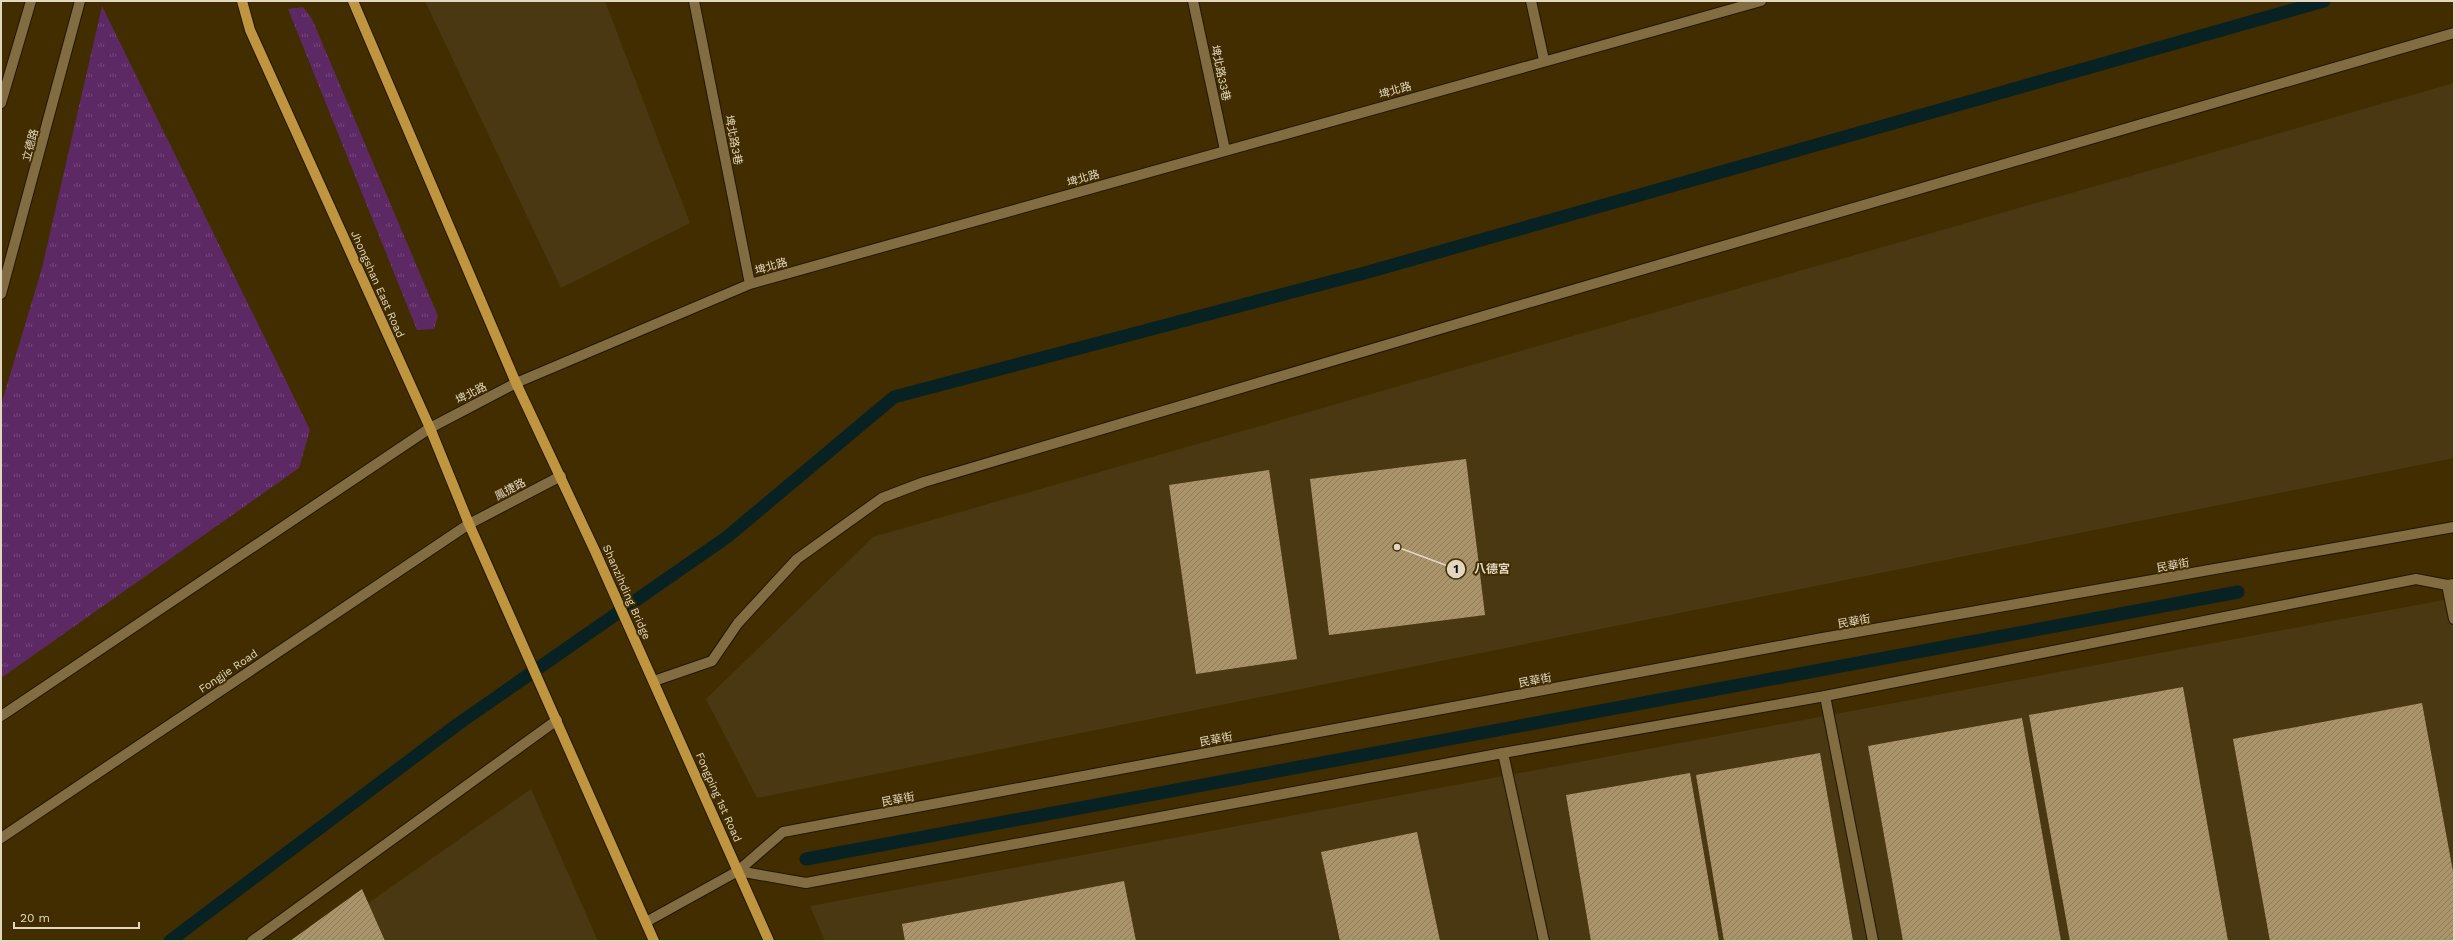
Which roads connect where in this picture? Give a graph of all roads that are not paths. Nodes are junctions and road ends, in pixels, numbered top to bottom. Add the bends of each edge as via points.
1 (31, 1) edge
2 (80, 1) edge
3 (242, 1) edge
4 (353, 1) edge
5 (694, 1) edge
6 (1193, 1) edge
7 (1531, 1) edge
8 (1762, 1) edge
9 (2454, 33) edge
10 (1544, 60) junction
11 (1, 103) edge
12 (1225, 150) junction
13 (750, 284) junction
14 (1, 294) edge
15 (516, 383) junction
16 (430, 428) junction
17 (561, 476) junction
18 (469, 524) junction
19 (2454, 527) edge
20 (2451, 585) edge
21 (2454, 619) edge
22 (646, 662) joint
23 (654, 681) junction
24 (1825, 696) junction
25 (1, 716) edge
26 (557, 720) junction
27 (1503, 753) junction
28 (1, 838) edge
29 (738, 871) junction
30 (646, 922) junction
31 (252, 941) edge
32 (654, 941) edge
33 (769, 941) edge
34 (1544, 941) edge
35 (1874, 941) edge

1 - 11 street
2 - 14 street, 立德路
3 - 16 main road, Jhongshan East Road via 250,30
4 - 15 main road
5 - 13 street, 埤北路3巷
6 - 12 street, 埤北路33巷
7 - 10 street
8 - 10 street, 埤北路
9 - 23 street via 924,482 882,498 797,559 738,623 712,661
10 - 12 street, 埤北路
12 - 13 street, 埤北路
13 - 15 street, 埤北路
15 - 16 street, 埤北路
15 - 17 main road
16 - 18 main road, Jhongshan East Road
16 - 25 street
17 - 18 street, 鳳捷路
17 - 22 main road, Shanzihding Bridge
18 - 26 main road, Jhongshan East Road
18 - 28 street, Fongjie Road
19 - 29 street, 民華街 via 1809,641 783,832
20 - 21 street
20 - 24 street via 2416,578
22 - 23 main road, Fongping 1st Road
23 - 29 main road, Fongping 1st Road
24 - 27 street
24 - 35 street
26 - 30 main road
26 - 31 street
27 - 29 street via 806,883
27 - 34 street
29 - 30 street, 民華街
29 - 33 main road, Fongping 1st Road
30 - 32 main road

